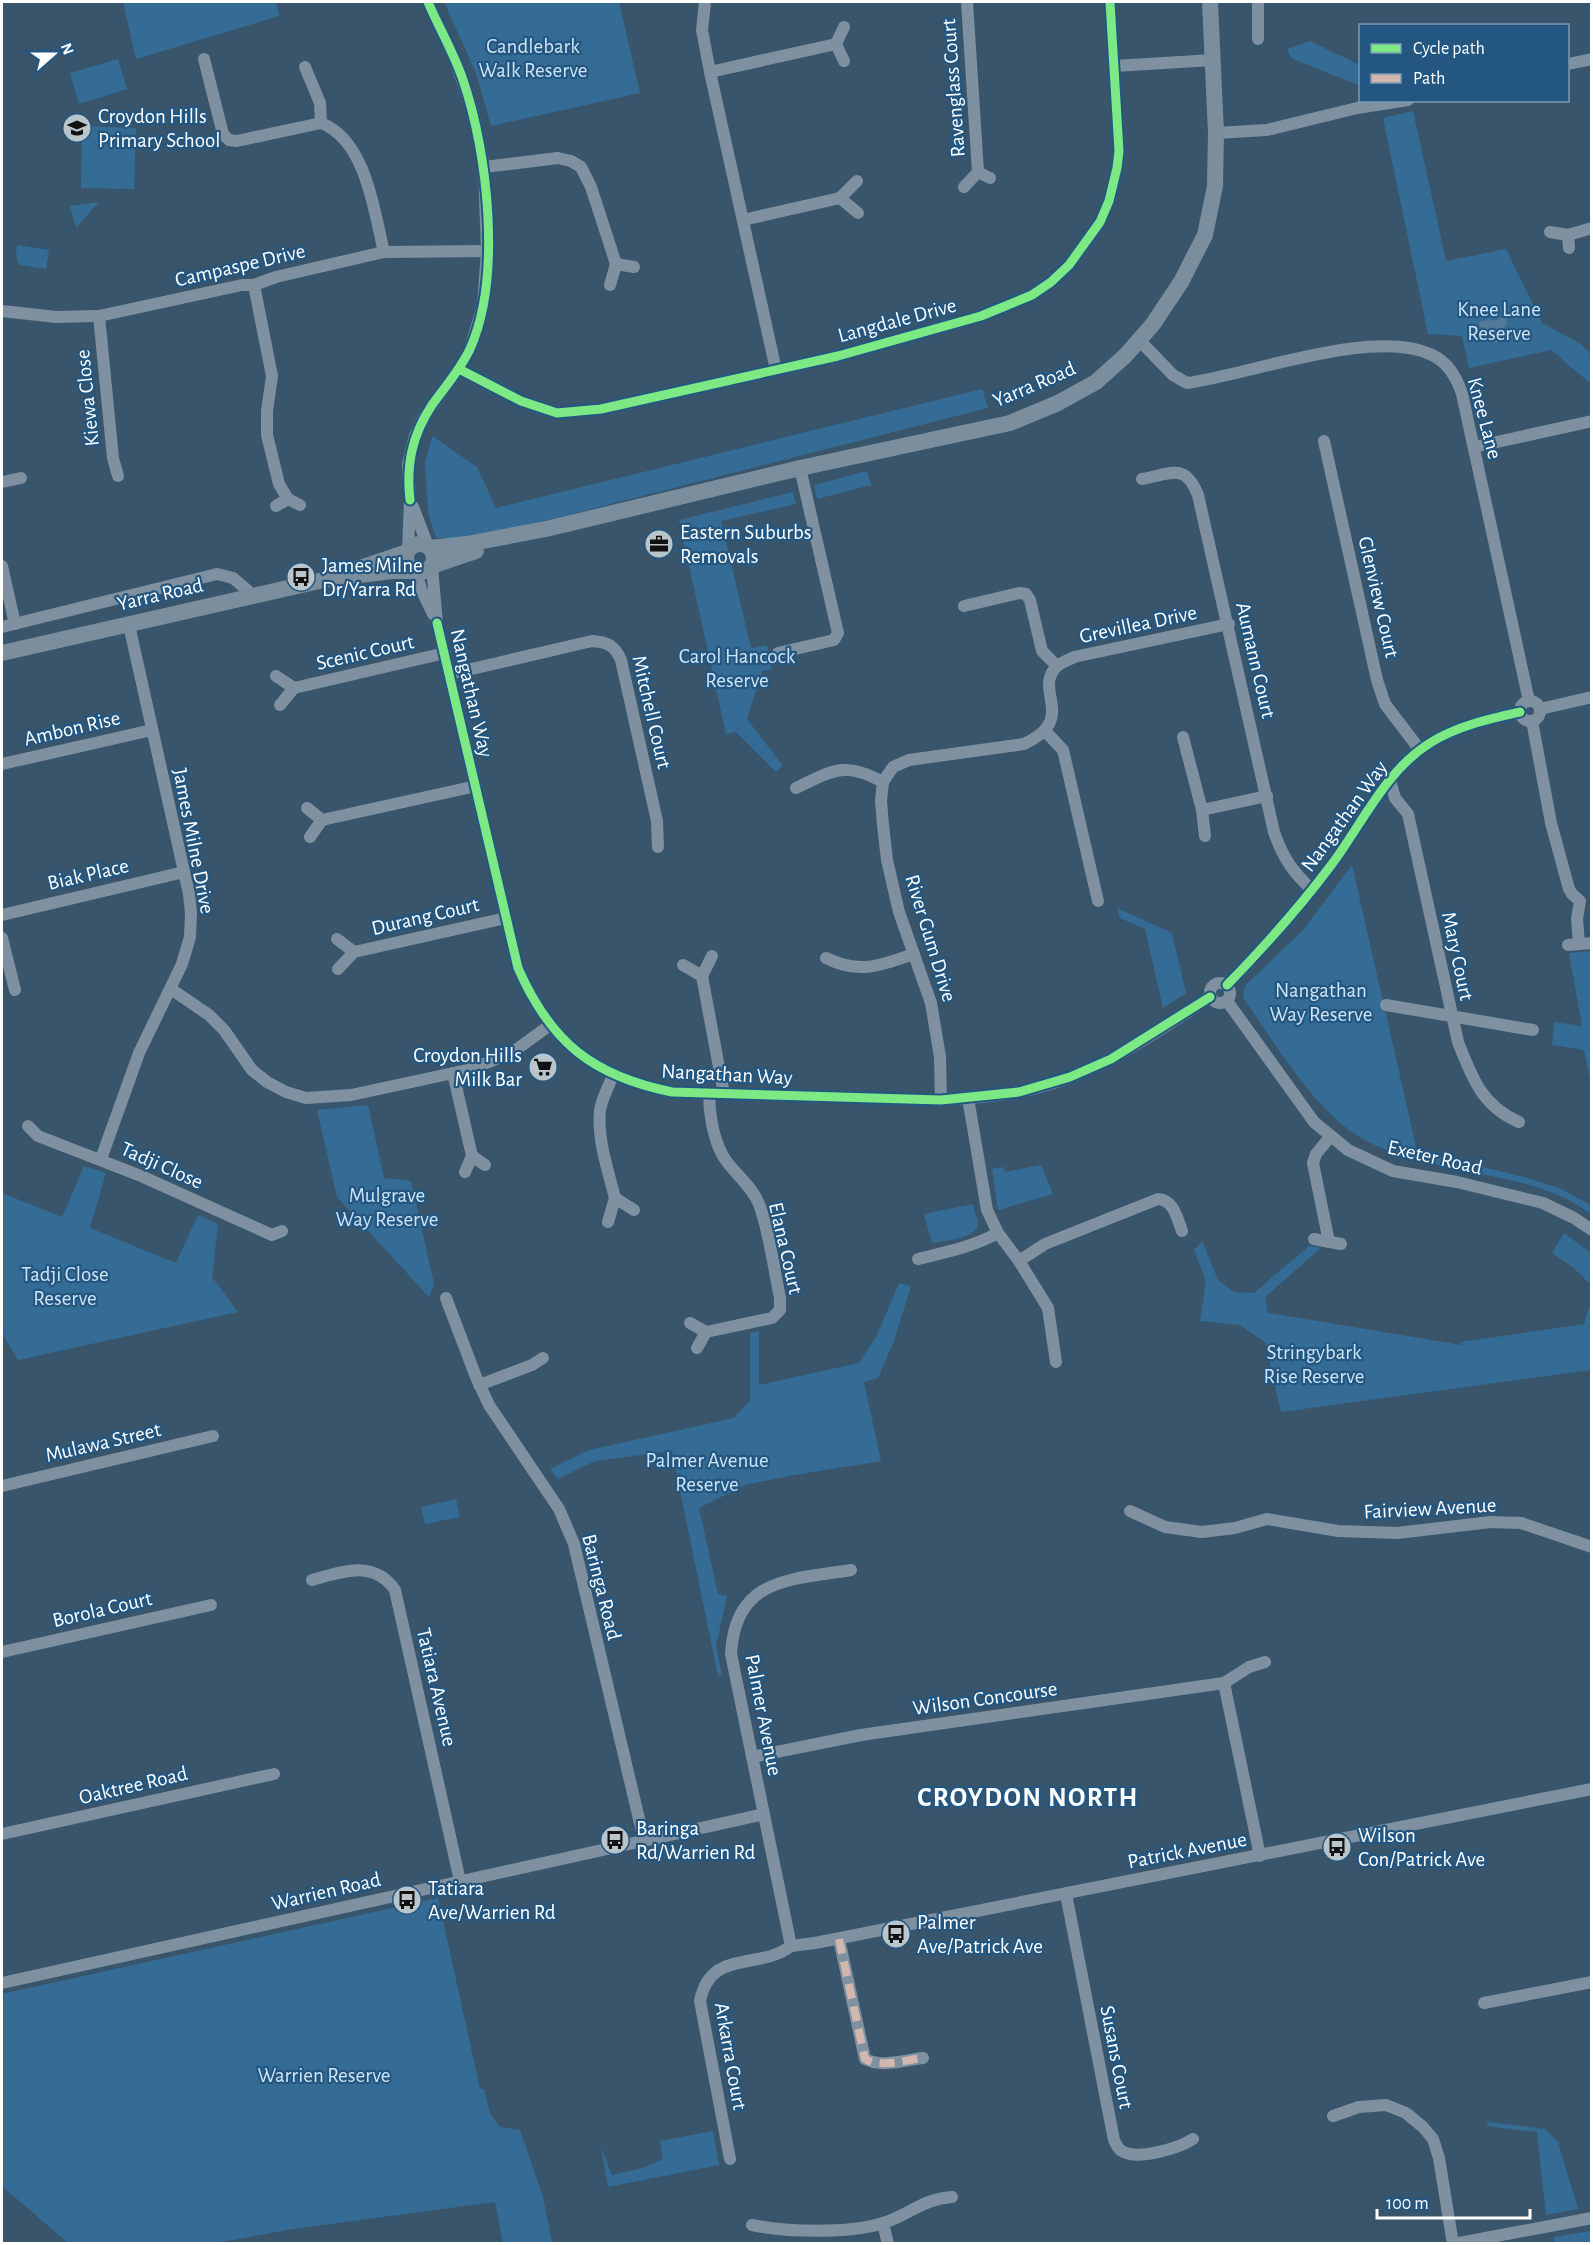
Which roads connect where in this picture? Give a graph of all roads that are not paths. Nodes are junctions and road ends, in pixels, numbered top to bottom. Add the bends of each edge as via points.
1 (428, 2) edge
2 (705, 2) edge
3 (967, 2) edge
4 (1110, 2) edge
5 (1210, 2) edge
6 (1258, 2) edge
7 (844, 27) dead end
8 (1258, 39) dead end
9 (836, 44) junction
10 (204, 59) dead end
11 (1592, 59) edge
12 (1213, 60) junction
13 (844, 61) dead end
14 (1569, 64) edge
15 (1114, 66) junction
16 (305, 67) dead end
17 (710, 72) junction
18 (1395, 102) edge
19 (321, 123) junction
20 (1216, 133) junction
21 (484, 167) junction
22 (978, 172) junction
23 (990, 178) dead end
24 (857, 182) dead end
25 (964, 187) dead end
26 (840, 198) junction
27 (858, 213) dead end
28 (743, 220) junction
29 (1592, 228) edge
30 (1551, 232) dead end
31 (487, 251) junction
32 (384, 252) junction
33 (616, 264) junction
34 (634, 267) dead end
35 (254, 285) junction
36 (610, 285) dead end
37 (2, 311) edge
38 (99, 316) junction
39 (1140, 341) junction
40 (459, 369) junction
41 (776, 370) junction
42 (1592, 421) edge
43 (1324, 441) dead end
44 (1474, 447) junction
45 (800, 468) junction
46 (118, 476) dead end
47 (21, 478) dead end
48 (1142, 480) dead end
49 (2, 482) edge
50 (288, 499) junction
51 (410, 500) junction
52 (300, 505) dead end
53 (276, 506) dead end
54 (546, 529) junction
55 (429, 547) junction
56 (407, 551) junction
57 (2, 566) edge
58 (424, 569) junction
59 (328, 579) junction
60 (254, 596) junction
61 (964, 606) dead end
62 (15, 624) junction
63 (1229, 624) junction
64 (129, 625) junction
65 (2, 627) edge
66 (2, 653) edge
67 (445, 653) junction
68 (778, 653) dead end
69 (1057, 666) junction
70 (450, 674) junction
71 (276, 676) dead end
72 (294, 688) junction
73 (1592, 697) edge
74 (1530, 701) junction
75 (280, 705) dead end
76 (1540, 709) junction
77 (1520, 712) junction
78 (1532, 721) junction
79 (152, 730) junction
80 (1045, 731) junction
81 (1183, 737) dead end
82 (1420, 750) junction
83 (2, 764) edge
84 (1390, 780) junction
85 (883, 782) junction
86 (476, 786) junction
87 (796, 788) dead end
88 (1267, 796) junction
89 (307, 808) dead end
90 (1202, 810) junction
91 (322, 820) junction
92 (1205, 836) dead end
93 (310, 837) dead end
94 (658, 847) dead end
95 (184, 872) junction
96 (1312, 890) junction
97 (1098, 901) dead end
98 (1586, 902) edge
99 (2, 915) edge
100 (506, 918) junction
101 (2, 938) edge
102 (337, 939) dead end
103 (1579, 944) edge
104 (354, 952) junction
105 (914, 954) junction
106 (712, 956) dead end
107 (826, 958) dead end
108 (683, 965) dead end
109 (339, 969) dead end
110 (702, 976) junction
111 (1227, 985) junction
112 (171, 989) junction
113 (15, 990) dead end
114 (1210, 996) junction
115 (1227, 1001) junction
116 (1386, 1005) dead end
117 (1452, 1016) junction
118 (550, 1025) junction
119 (1533, 1030) dead end
120 (453, 1073) junction
121 (613, 1075) junction
122 (709, 1093) junction
123 (724, 1094) junction
124 (968, 1098) junction
125 (941, 1100) junction
126 (1519, 1122) dead end
127 (28, 1126) dead end
128 (1330, 1137) junction
129 (472, 1156) junction
130 (100, 1159) junction
131 (485, 1165) dead end
132 (465, 1172) dead end
133 (615, 1198) junction
134 (634, 1210) dead end
135 (608, 1222) dead end
136 (1592, 1230) edge
137 (282, 1231) dead end
138 (1182, 1231) dead end
139 (998, 1233) junction
140 (1314, 1239) dead end
141 (918, 1259) dead end
142 (1019, 1261) junction
143 (446, 1298) dead end
144 (690, 1323) dead end
145 (706, 1332) junction
146 (697, 1348) dead end
147 (543, 1358) dead end
148 (1056, 1362) dead end
149 (479, 1385) junction
150 (213, 1436) dead end
151 (2, 1485) edge
152 (1130, 1511) dead end
153 (1592, 1547) edge
154 (851, 1570) dead end
155 (312, 1580) dead end
156 (211, 1605) dead end
157 (2, 1652) edge
158 (1265, 1662) dead end
159 (1224, 1683) junction
160 (752, 1756) junction
161 (274, 1774) dead end
162 (1592, 1790) edge
163 (764, 1814) junction
164 (2, 1834) edge
165 (644, 1840) junction
166 (1260, 1856) junction
167 (460, 1881) junction
168 (1066, 1894) junction
169 (839, 1939) junction
170 (790, 1946) junction
171 (1592, 1982) edge
172 (2, 1983) edge
173 (1484, 2003) dead end
174 (923, 2058) dead end
175 (1333, 2116) dead end
176 (1193, 2139) dead end
177 (730, 2159) dead end
178 (952, 2197) dead end
179 (1592, 2218) edge
180 (883, 2223) junction
181 (752, 2225) dead end
182 (1495, 2240) edge
183 (888, 2244) edge
184 (1454, 2244) edge

1 - 21 street via 456,60 472,108
2 - 17 street via 702,30
3 - 22 street, Ravenglass Court
4 - 15 street, Langdale Drive
5 - 12 main road, Yarra Road
6 - 8 street
7 - 9 street
9 - 13 street
9 - 17 street
10 - 19 street via 223,134 229,140
11 - 14 street
12 - 15 street
12 - 20 main road, Yarra Road
15 - 41 street, Langdale Drive via 1119,151 1109,201 1085,246 1051,282 1032,295 981,316
16 - 19 street via 320,103
17 - 28 street
18 - 20 street via 1267,130
19 - 32 street via 330,126 345,142 364,172
20 - 39 main road, Yarra Road via 1215,186 1205,235 1181,282
21 - 31 street
21 - 33 street via 558,158 581,167
22 - 23 street, Ravenglass Court
22 - 25 street, Ravenglass Court
24 - 26 street
26 - 27 street
26 - 28 street
28 - 41 street
29 - 30 street via 1569,242
31 - 32 street, Campaspe Drive
31 - 40 street via 483,306 470,349
32 - 35 street, Campaspe Drive
33 - 34 street
33 - 36 street
35 - 38 street, Campaspe Drive
35 - 50 street via 272,376 267,435 279,484
37 - 38 street, Campaspe Drive via 56,317
38 - 46 street, Kiewa Close
39 - 44 street, Knee Lane via 1173,375 1187,383 1357,348 1393,346 1433,355 1458,381
39 - 45 main road, Yarra Road via 1096,382 1010,423
40 - 41 street, Langdale Drive via 521,401 557,413 601,409
40 - 51 street via 415,436 408,464
42 - 44 street
43 - 82 street, Glenview Court via 1377,680 1385,704
44 - 74 street, Knee Lane
45 - 54 main road, Yarra Road
45 - 68 street via 838,633 834,640
47 - 49 street
48 - 63 street, Aumann Court via 1176,473 1186,474 1193,481
50 - 52 street
50 - 53 street
51 - 55 street
51 - 56 street
54 - 55 main road, Yarra Road
54 - 58 main road, Yarra Road
55 - 56 main road via 415,545
55 - 58 main road via 434,555
56 - 58 main road via 408,565
56 - 59 main road, Yarra Road
57 - 62 street
58 - 59 main road, Yarra Road
58 - 67 street, Nangathan Way
59 - 60 main road, Yarra Road
60 - 62 street via 233,578 217,574
60 - 64 main road, Yarra Road
61 - 69 street via 1026,594 1042,651
62 - 65 street
63 - 69 street, Grevillea Drive via 1074,657
63 - 88 street, Aumann Court
64 - 66 main road, Yarra Road
64 - 79 street, James Milne Drive
67 - 70 street, Nangathan Way
67 - 72 street, Scenic Court
69 - 80 street via 1049,686 1054,710
70 - 86 street, Nangathan Way
70 - 94 street, Mitchell Court via 592,641 614,646 621,660 657,820
71 - 72 street, Scenic Court
72 - 75 street, Scenic Court
73 - 76 street
74 - 76 street
74 - 77 street
76 - 78 street via 1538,718
77 - 78 street
77 - 82 street, Nangathan Way via 1454,731
78 - 98 street via 1569,889
79 - 83 street, Ambon Rise
79 - 95 street, James Milne Drive
80 - 85 street via 1024,744 909,760 893,767
80 - 97 street via 1063,750
81 - 90 street
82 - 84 street, Nangathan Way
84 - 96 street, Nangathan Way
84 - 117 street, Mary Court via 1395,798 1408,814
85 - 87 street via 855,770 842,770
85 - 105 street, River Gum Drive via 887,860
86 - 91 street
86 - 100 street, Nangathan Way
88 - 90 street
88 - 96 street, Aumann Court via 1284,858
89 - 91 street
90 - 92 street
91 - 93 street
95 - 99 street, Biak Place
95 - 112 street, James Milne Drive via 191,913 190,937
96 - 111 street, Nangathan Way
98 - 103 street via 1577,919
100 - 104 street, Durang Court
100 - 118 street, Nangathan Way via 518,968 532,1000
101 - 113 street
102 - 104 street, Durang Court
104 - 109 street, Durang Court
105 - 107 street via 858,968
105 - 125 street, River Gum Drive via 936,1027
106 - 110 street
108 - 110 street
110 - 123 street
111 - 114 street via 1214,985
111 - 115 street via 1231,993
112 - 120 street via 209,1015 252,1070 286,1092 306,1098 351,1095
112 - 130 street, James Milne Drive via 136,1061
114 - 115 street via 1217,1003
114 - 124 street, Nangathan Way via 1111,1059 1070,1077 1019,1092
115 - 128 street, Exeter Road via 1295,1098
116 - 117 street
117 - 119 street
117 - 126 street, Mary Court via 1469,1071 1482,1094 1495,1109
118 - 120 street via 502,1057
118 - 121 street, Nangathan Way via 577,1052
120 - 129 street
121 - 122 street, Nangathan Way via 640,1086
121 - 133 street via 600,1108 600,1122
122 - 123 street, Nangathan Way
122 - 145 street, Elana Court via 715,1135 723,1156 759,1204 780,1310 771,1318
123 - 125 street, Nangathan Way
124 - 125 street, Nangathan Way
124 - 139 street via 987,1210
127 - 130 street, Tadji Close via 38,1136
128 - 136 street, Exeter Road via 1360,1157 1388,1169 1543,1203
128 - 140 street via 1312,1163 1335,1243
129 - 131 street
129 - 132 street
130 - 137 street, Tadji Close via 272,1235
133 - 134 street
133 - 135 street
138 - 142 street via 1172,1206 1164,1200 1151,1200 1045,1244
139 - 141 street via 979,1244
139 - 142 street
142 - 148 street via 1048,1308
143 - 149 street, Baringa Road
144 - 145 street
145 - 146 street
147 - 149 street
149 - 165 street, Baringa Road via 503,1428 559,1509 574,1544
150 - 151 street, Mulawa Street
152 - 153 street, Fairview Avenue via 1166,1527 1202,1532 1267,1519 1338,1531 1397,1533 1491,1522 1521,1523
154 - 160 street, Palmer Avenue via 769,1586 752,1597 739,1614 731,1654
155 - 167 street, Tatiara Avenue via 364,1570 377,1573 395,1590
156 - 157 street, Borola Court
158 - 159 street, Wilson Concourse
159 - 160 street, Wilson Concourse via 861,1735
159 - 166 street
160 - 163 street, Palmer Avenue
161 - 164 street, Oaktree Road
162 - 166 street, Patrick Avenue
163 - 165 street, Warrien Road
163 - 170 street, Palmer Avenue
165 - 167 street, Warrien Road
166 - 168 street, Patrick Avenue
167 - 172 street, Warrien Road
168 - 169 street, Patrick Avenue
168 - 176 street, Susans Court via 1114,2140 1120,2150 1139,2154 1181,2146
169 - 170 street, Patrick Avenue
169 - 174 street via 865,2059 882,2063
170 - 177 street, Arkarra Court via 776,1955 723,1966 701,1993
171 - 173 street
175 - 184 street via 1359,2107 1386,2105 1406,2113 1424,2127 1439,2158
178 - 180 street via 916,2206
179 - 182 street
180 - 181 street via 852,2229 774,2230
180 - 183 street
182 - 184 street

